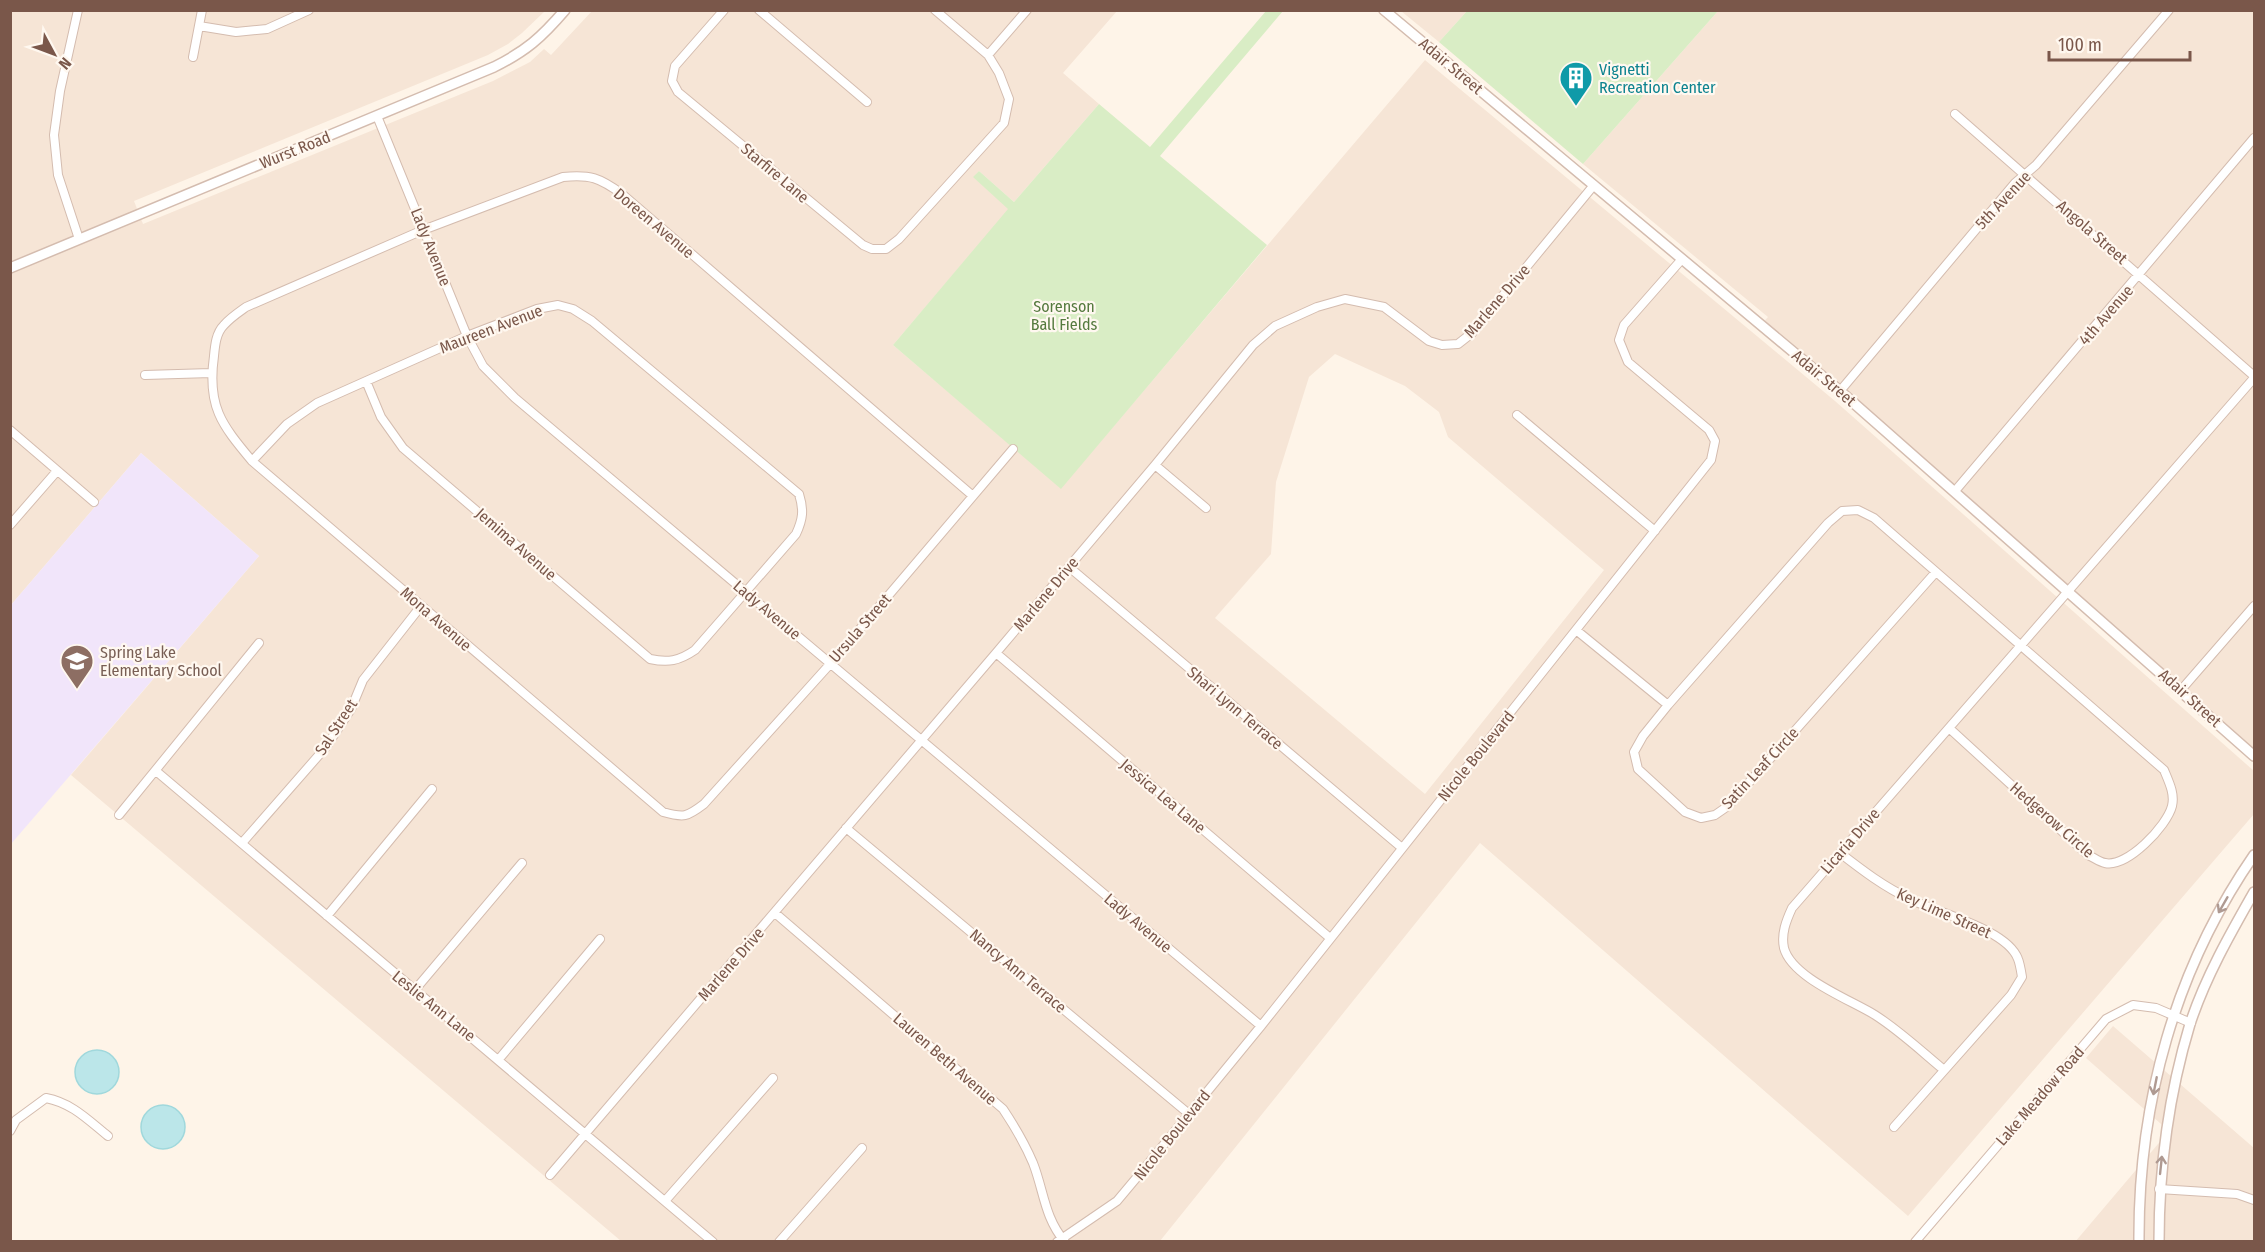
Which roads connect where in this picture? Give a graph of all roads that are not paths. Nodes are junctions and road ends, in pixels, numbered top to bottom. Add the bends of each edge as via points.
1 (78, 10) edge
2 (202, 10) edge
3 (309, 10) edge
4 (565, 10) edge
5 (724, 10) edge
6 (759, 10) edge
7 (935, 10) edge
8 (1027, 10) edge
9 (1386, 11) edge
10 (2169, 11) edge
11 (199, 26) junction
12 (988, 55) junction
13 (193, 57) dead end
14 (867, 102) dead end
15 (1955, 114) dead end
16 (376, 116) junction
17 (2254, 138) edge
18 (2025, 174) junction
19 (1594, 185) junction
20 (423, 230) junction
21 (79, 239) junction
22 (1682, 259) junction
23 (10, 267) edge
24 (2140, 274) junction
25 (467, 336) junction
26 (212, 373) junction
27 (144, 375) dead end
28 (2254, 377) edge
29 (366, 381) junction
30 (1840, 391) junction
31 (1517, 415) dead end
32 (10, 429) edge
33 (1013, 449) dead end
34 (252, 461) junction
35 (1155, 465) junction
36 (57, 471) junction
37 (1955, 491) junction
38 (973, 496) junction
39 (94, 502) dead end
40 (1206, 508) dead end
41 (10, 525) edge
42 (1655, 531) junction
43 (1068, 567) junction
44 (1935, 573) junction
45 (2069, 591) junction
46 (745, 592) junction
47 (421, 606) junction
48 (2254, 606) edge
49 (1576, 630) junction
50 (259, 643) dead end
51 (2020, 645) junction
52 (996, 653) junction
53 (831, 663) junction
54 (2181, 690) junction
55 (1668, 705) junction
56 (1949, 728) junction
57 (920, 741) junction
58 (2254, 756) edge
59 (156, 771) junction
60 (432, 789) dead end
61 (704, 804) joint
62 (119, 815) dead end
63 (846, 828) junction
64 (242, 843) junction
65 (1402, 848) junction
66 (1840, 853) junction
67 (2254, 855) edge
68 (522, 863) dead end
69 (2254, 892) edge
70 (775, 913) junction
71 (327, 916) junction
72 (1330, 938) junction
73 (600, 939) dead end
74 (414, 991) junction
75 (2174, 1016) junction
76 (2191, 1023) junction
77 (1261, 1026) junction
78 (499, 1059) junction
79 (1944, 1070) junction
80 (773, 1078) dead end
81 (1189, 1114) junction
82 (1894, 1127) dead end
83 (10, 1131) edge
84 (585, 1134) junction
85 (108, 1136) dead end
86 (862, 1148) dead end
87 (550, 1175) dead end
88 (2159, 1189) junction
89 (2254, 1200) edge
90 (665, 1201) junction
91 (1061, 1240) edge
92 (713, 1242) edge
93 (779, 1242) edge
94 (1915, 1242) edge
95 (2139, 1242) edge
96 (2159, 1242) edge

1 - 21 street via 54,135 58,175
2 - 11 street
3 - 11 street via 267,28 236,32
4 - 16 street, Wurst Road via 523,52
5 - 12 street, Starfire Lane via 675,66 672,81 678,92 872,249 886,249 899,239 1004,123 1009,99
6 - 14 street
7 - 12 street
8 - 12 street
9 - 19 street, Adair Street
10 - 18 street, 5th Avenue
11 - 13 street
15 - 18 street, Angola Street
16 - 20 street, Lady Avenue
16 - 21 street, Wurst Road
17 - 24 street, 4th Avenue
18 - 24 street, Angola Street
18 - 30 street, 5th Avenue
19 - 22 street, Adair Street
19 - 35 street, Marlene Drive via 1472,333 1458,344 1429,341 1384,307 1345,299 1317,307 1275,326 1253,345
20 - 25 street, Lady Avenue
20 - 26 street, Doreen Avenue via 246,307 223,326 216,340
20 - 38 street, Doreen Avenue via 563,177 582,175 602,180
21 - 23 street, Wurst Road
22 - 30 street, Adair Street
22 - 42 street, Nicole Boulevard via 1624,325 1619,340 1628,362 1709,430 1715,441 1711,460
24 - 28 street, Angola Street
24 - 37 street, 4th Avenue
25 - 29 street, Maureen Avenue
25 - 46 street, Lady Avenue via 483,366 514,398
25 - 46 street, Maureen Avenue via 537,309 558,305 573,309 799,494 803,507 796,534
26 - 27 street
26 - 34 street, Mona Avenue via 212,399 225,429
28 - 45 street, Licaria Drive
29 - 34 street, Maureen Avenue via 317,403 287,424
29 - 46 street, Jemima Avenue via 381,417 402,448 650,659 668,663 684,658
30 - 37 street, Adair Street
31 - 42 street
32 - 36 street
33 - 38 street, Ursula Street
34 - 47 street, Mona Avenue
35 - 40 street
35 - 43 street, Marlene Drive
36 - 39 street
36 - 41 street
37 - 45 street, Adair Street
38 - 53 street, Ursula Street
42 - 49 street, Nicole Boulevard
43 - 52 street, Marlene Drive
43 - 65 street, Shari Lynn Terrace
44 - 51 street
44 - 55 street, Satin Leaf Circle via 1874,518 1858,510 1842,511
44 - 55 street, Satin Leaf Circle via 1728,806 1715,815 1701,818 1685,812 1638,769 1634,752
45 - 51 street, Licaria Drive
45 - 54 street, Adair Street
46 - 53 street, Lady Avenue
47 - 61 street, Mona Avenue via 663,812 681,817
47 - 64 street, Sal Street via 363,680 351,709 326,747
48 - 54 street
49 - 55 street
49 - 65 street, Nicole Boulevard
50 - 59 street
51 - 56 street, Licaria Drive
51 - 56 street, Hedgerow Circle via 2164,771 2171,786 2168,816 2138,851 2121,862 2105,864 2088,855
52 - 57 street, Marlene Drive
52 - 72 street, Jessica Lea Lane
53 - 57 street, Lady Avenue
53 - 61 street, Ursula Street
54 - 58 street, Adair Street
56 - 66 street, Licaria Drive
57 - 63 street, Marlene Drive
57 - 77 street, Lady Avenue
59 - 62 street
59 - 64 street, Leslie Ann Lane
60 - 71 street
63 - 70 street, Marlene Drive
63 - 81 street, Nancy Ann Terrace
64 - 71 street, Leslie Ann Lane
65 - 72 street, Nicole Boulevard
66 - 79 street, Licaria Drive via 1792,908 1784,926 1784,949 1797,967 1823,987 1875,1015
66 - 79 street, Key Lime Street via 1876,881 1911,900 2006,942 2018,957 2022,977 2011,995
67 -> 75 street via 2213,921
68 - 74 street
69 - 76 street via 2229,935
70 - 84 street, Marlene Drive
70 - 91 street, Lauren Beth Avenue via 1003,1109 1022,1138 1047,1214
71 - 74 street, Leslie Ann Lane
72 - 77 street, Nicole Boulevard
73 - 78 street
74 - 78 street, Leslie Ann Lane
75 - 76 street, Lake Meadow Road
75 - 94 street, Lake Meadow Road via 2157,1008 2133,1005 2106,1020
75 -> 95 street via 2160,1056 2145,1136
88 -> 76 street via 2168,1114
77 - 81 street, Nicole Boulevard
78 - 84 street, Leslie Ann Lane
79 - 82 street, Key Lime Street
80 - 90 street
81 - 91 street, Nicole Boulevard via 1117,1201
83 - 85 street via 16,1120 46,1098 74,1108
84 - 87 street, Marlene Drive
84 - 90 street, Leslie Ann Lane
86 - 93 street
88 - 89 street via 2236,1194
88 - 96 street
90 - 92 street, Leslie Ann Lane

